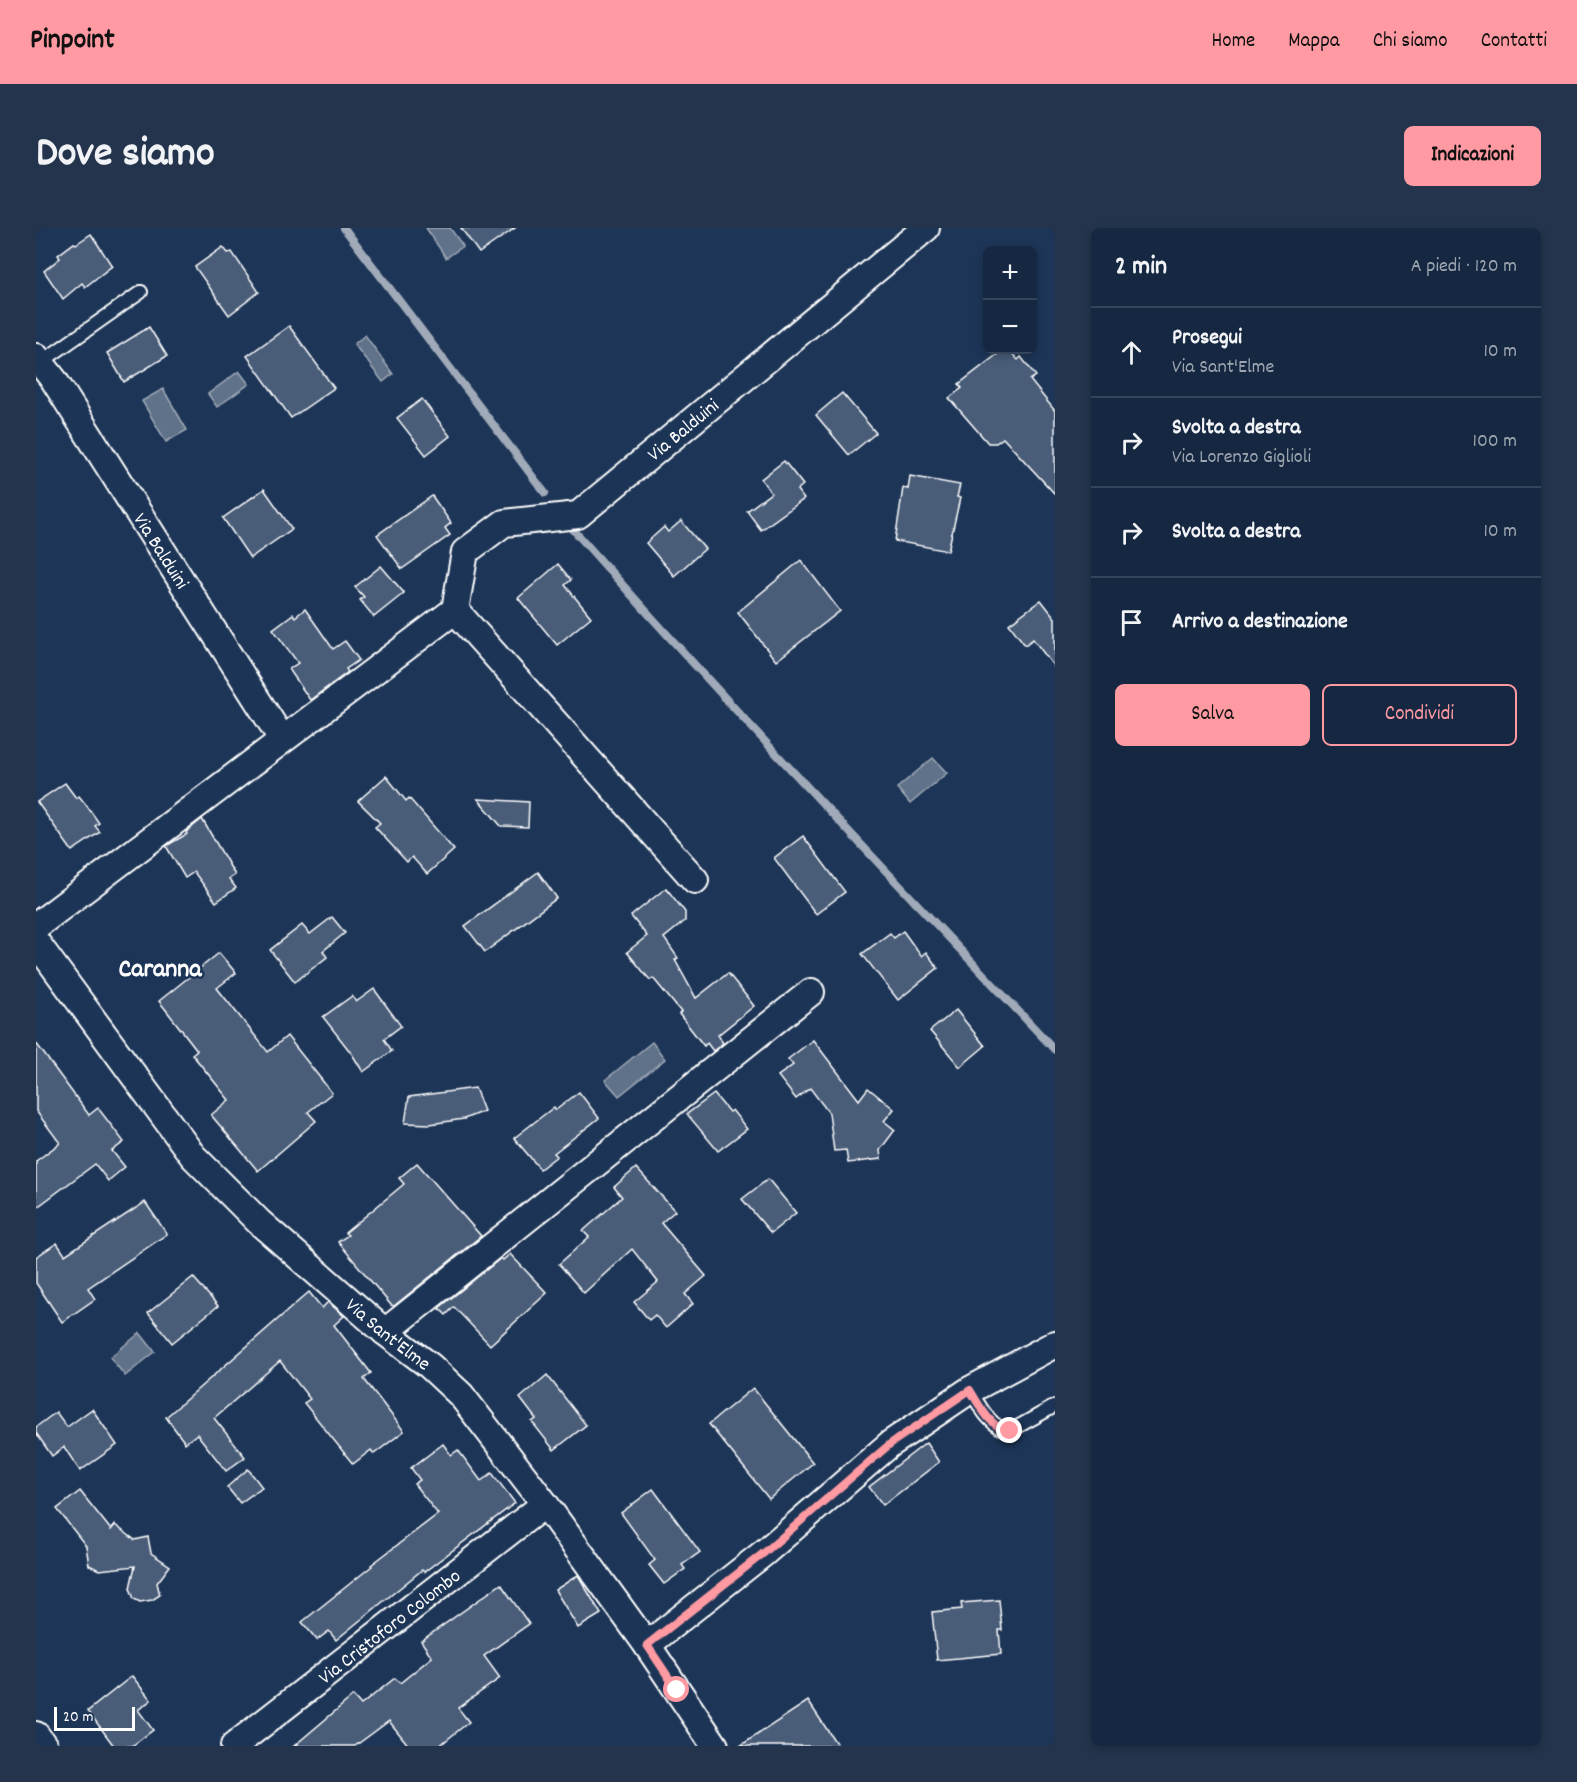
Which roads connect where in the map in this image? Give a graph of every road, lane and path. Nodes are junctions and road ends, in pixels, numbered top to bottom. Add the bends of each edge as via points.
1 (926, 228) edge
2 (141, 292) dead end
3 (38, 360) edge
4 (455, 610) junction
5 (282, 740) junction
6 (695, 880) dead end
7 (36, 926) edge
8 (36, 942) edge
9 (811, 992) dead end
10 (385, 1332) junction
11 (1055, 1344) edge
12 (970, 1390) junction
13 (1055, 1406) edge
14 (545, 1504) junction
15 (647, 1645) junction
16 (36, 1735) edge
17 (44, 1746) edge
18 (234, 1746) edge
19 (714, 1746) edge

1 - 4 street, Via Balduini via 578,515 504,523 465,552
2 - 3 lane, Via Balduini
3 - 5 street, Via Balduini
4 - 5 street
4 - 6 street
5 - 7 street
8 - 10 street, Via Sant'Elme via 193,1156 259,1222
9 - 10 street
10 - 14 street, Via Sant'Elme via 461,1395
11 - 12 street
12 - 13 lane via 1002,1430 1010,1431
12 - 15 street via 890,1444 765,1552
14 - 15 street, Via Sant'Elme
14 - 18 street, Via Cristoforo Colombo
15 - 19 street, Via Sant'Elme
16 - 17 street

